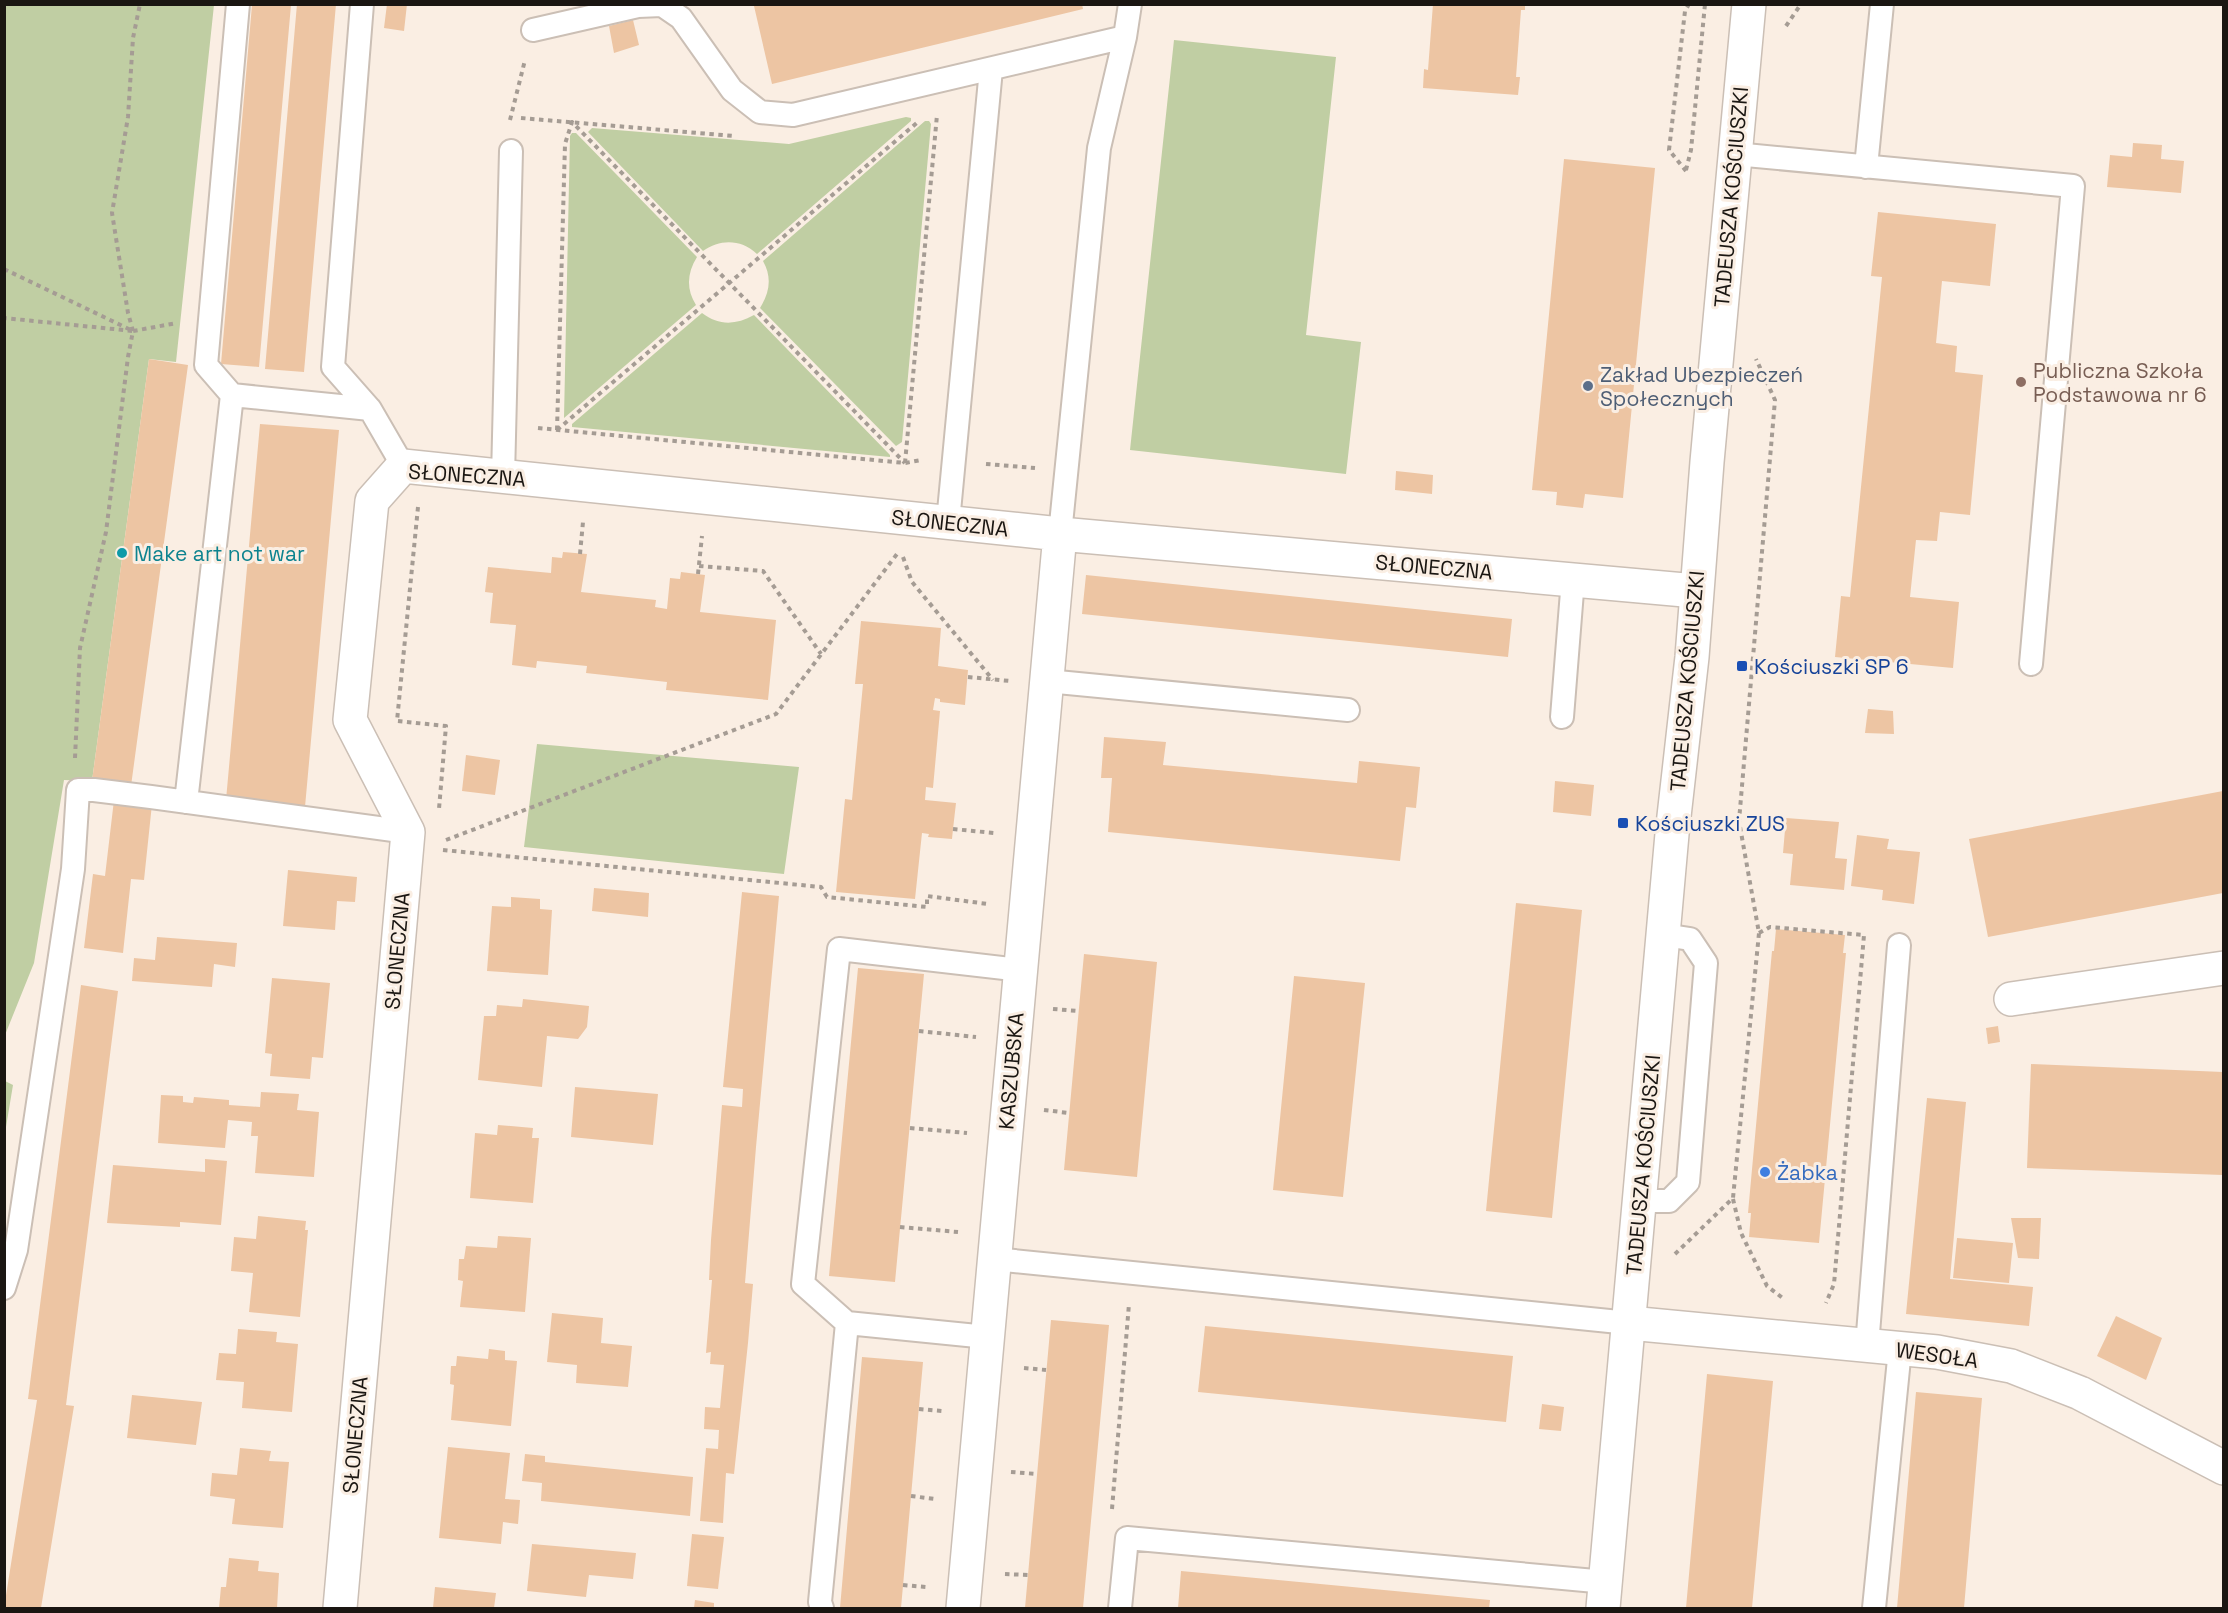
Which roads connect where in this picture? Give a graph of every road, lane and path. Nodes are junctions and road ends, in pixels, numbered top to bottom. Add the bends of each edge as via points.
1 (140, 4) edge
2 (238, 4) edge
3 (362, 4) edge
4 (1130, 4) edge
5 (1689, 4) edge
6 (1705, 4) edge
7 (1749, 4) edge
8 (1882, 4) edge
9 (533, 30) joint
10 (1125, 37) junction
11 (991, 69) junction
12 (938, 105) dead end
13 (920, 120) dead end
14 (510, 151) joint
15 (1735, 154) junction
16 (1866, 167) junction
17 (4, 269) edge
18 (729, 284) junction
19 (4, 318) edge
20 (210, 318) junction
21 (133, 332) junction
22 (1755, 357) dead end
23 (232, 395) junction
24 (370, 409) junction
25 (504, 425) junction
26 (557, 430) junction
27 (905, 463) junction
28 (403, 466) junction
29 (502, 477) junction
30 (419, 501) dead end
31 (583, 518) dead end
32 (948, 522) junction
33 (702, 529) dead end
34 (1060, 534) junction
35 (888, 548) dead end
36 (900, 550) junction
37 (579, 554) dead end
38 (699, 566) junction
39 (698, 574) dead end
40 (1573, 579) junction
41 (1696, 591) junction
42 (821, 654) junction
43 (2031, 664) dead end
44 (968, 677) dead end
45 (1032, 679) junction
46 (993, 680) junction
47 (1348, 710) dead end
48 (1562, 717) dead end
49 (78, 790) junction
50 (186, 802) junction
51 (439, 820) dead end
52 (953, 829) dead end
53 (998, 834) dead end
54 (422, 838) junction
55 (442, 849) dead end
56 (993, 904) dead end
57 (1664, 935) junction
58 (1899, 945) dead end
59 (2223, 968) edge
60 (1020, 969) junction
61 (2011, 999) dead end
62 (1050, 1009) dead end
63 (1078, 1011) dead end
64 (919, 1031) dead end
65 (981, 1037) dead end
66 (1041, 1110) dead end
67 (1069, 1113) dead end
68 (910, 1128) dead end
69 (973, 1133) dead end
70 (1733, 1198) dead end
71 (1640, 1201) junction
72 (900, 1227) dead end
73 (963, 1232) dead end
74 (994, 1259) junction
75 (4, 1288) edge
76 (1129, 1299) dead end
77 (1785, 1300) dead end
78 (1822, 1307) dead end
79 (847, 1323) junction
80 (1629, 1323) junction
81 (987, 1337) junction
82 (1867, 1346) junction
83 (1900, 1349) junction
84 (1018, 1367) dead end
85 (1046, 1370) dead end
86 (919, 1409) dead end
87 (948, 1411) dead end
88 (2223, 1468) edge
89 (1008, 1472) dead end
90 (1037, 1474) dead end
91 (911, 1496) dead end
92 (940, 1499) dead end
93 (1111, 1513) dead end
94 (999, 1574) dead end
95 (1028, 1575) dead end
96 (903, 1585) dead end
97 (932, 1588) dead end
98 (1605, 1595) edge
99 (340, 1608) edge
100 (822, 1608) edge
101 (963, 1608) edge
102 (1120, 1608) edge
103 (1874, 1608) edge

1 - 21 path via 133,38 128,117 112,213
2 - 20 lane
3 - 24 lane via 333,367
4 - 10 lane
5 - 6 path via 1685,10 1668,150 1686,171
7 - 15 street, TADEUSZA KOŚCIUSZKI
8 - 16 lane
9 - 11 lane via 638,6 662,5 681,18 732,90 760,112 793,115
9 - 14 path via 510,117
10 - 11 lane
10 - 34 lane via 1099,148
11 - 32 lane
12 - 27 path
13 - 18 path
14 - 25 lane
15 - 16 lane
15 - 41 street, TADEUSZA KOŚCIUSZKI
16 - 43 lane via 2073,186
17 - 21 path
18 - 26 path
18 - 26 path via 572,122 565,144
18 - 27 path
19 - 21 path
20 - 21 path
20 - 23 lane via 206,365
21 - 49 path via 106,532 80,648 75,767
22 - 78 path via 1774,400 1739,821 1759,933 1770,927 1864,935 1833,1284
23 - 24 lane
23 - 50 lane
24 - 28 lane
25 - 26 path
25 - 29 lane
26 - 27 path
28 - 29 street, SŁONECZNA
28 - 54 street, SŁONECZNA via 372,501 350,720
29 - 32 street, SŁONECZNA
30 - 51 path via 398,721 446,726
31 - 37 path
32 - 34 street, SŁONECZNA
33 - 38 path
34 - 40 street, SŁONECZNA
34 - 45 street, KASZUBSKA
35 - 36 path
36 - 42 path
36 - 46 path via 912,582
38 - 39 path
38 - 42 path via 763,571
40 - 41 street, SŁONECZNA
40 - 48 lane
41 - 57 street, TADEUSZA KOŚCIUSZKI
42 - 54 path via 776,714
44 - 46 path
45 - 46 path
45 - 47 lane
45 - 60 street, KASZUBSKA
49 - 50 lane
49 - 75 lane via 73,869 16,1250
50 - 54 lane
52 - 53 path
54 - 99 street, SŁONECZNA
55 - 56 path via 821,887 827,897 927,906 927,896
57 - 71 street, TADEUSZA KOŚCIUSZKI
57 - 71 lane via 1690,939 1706,963 1689,1182 1670,1201
58 - 82 lane
59 - 61 street
60 - 74 street, KASZUBSKA
60 - 79 lane via 839,949 803,1284
62 - 63 path
64 - 65 path
66 - 67 path
68 - 69 path
70 - 77 path via 1741,1233 1767,1286
71 - 80 street, TADEUSZA KOŚCIUSZKI
72 - 73 path
74 - 80 lane
74 - 81 street, KASZUBSKA
76 - 93 path
79 - 81 lane
79 - 100 lane
80 - 82 street, WESOŁA
80 - 98 street, TADEUSZA KOŚCIUSZKI
81 - 101 street, KASZUBSKA
82 - 83 street, WESOŁA
83 - 88 street, WESOŁA via 2011,1366 2080,1393
83 - 103 lane
84 - 85 path
86 - 87 path
89 - 90 path
91 - 92 path
94 - 95 path
96 - 97 path
98 - 102 lane via 1127,1538

